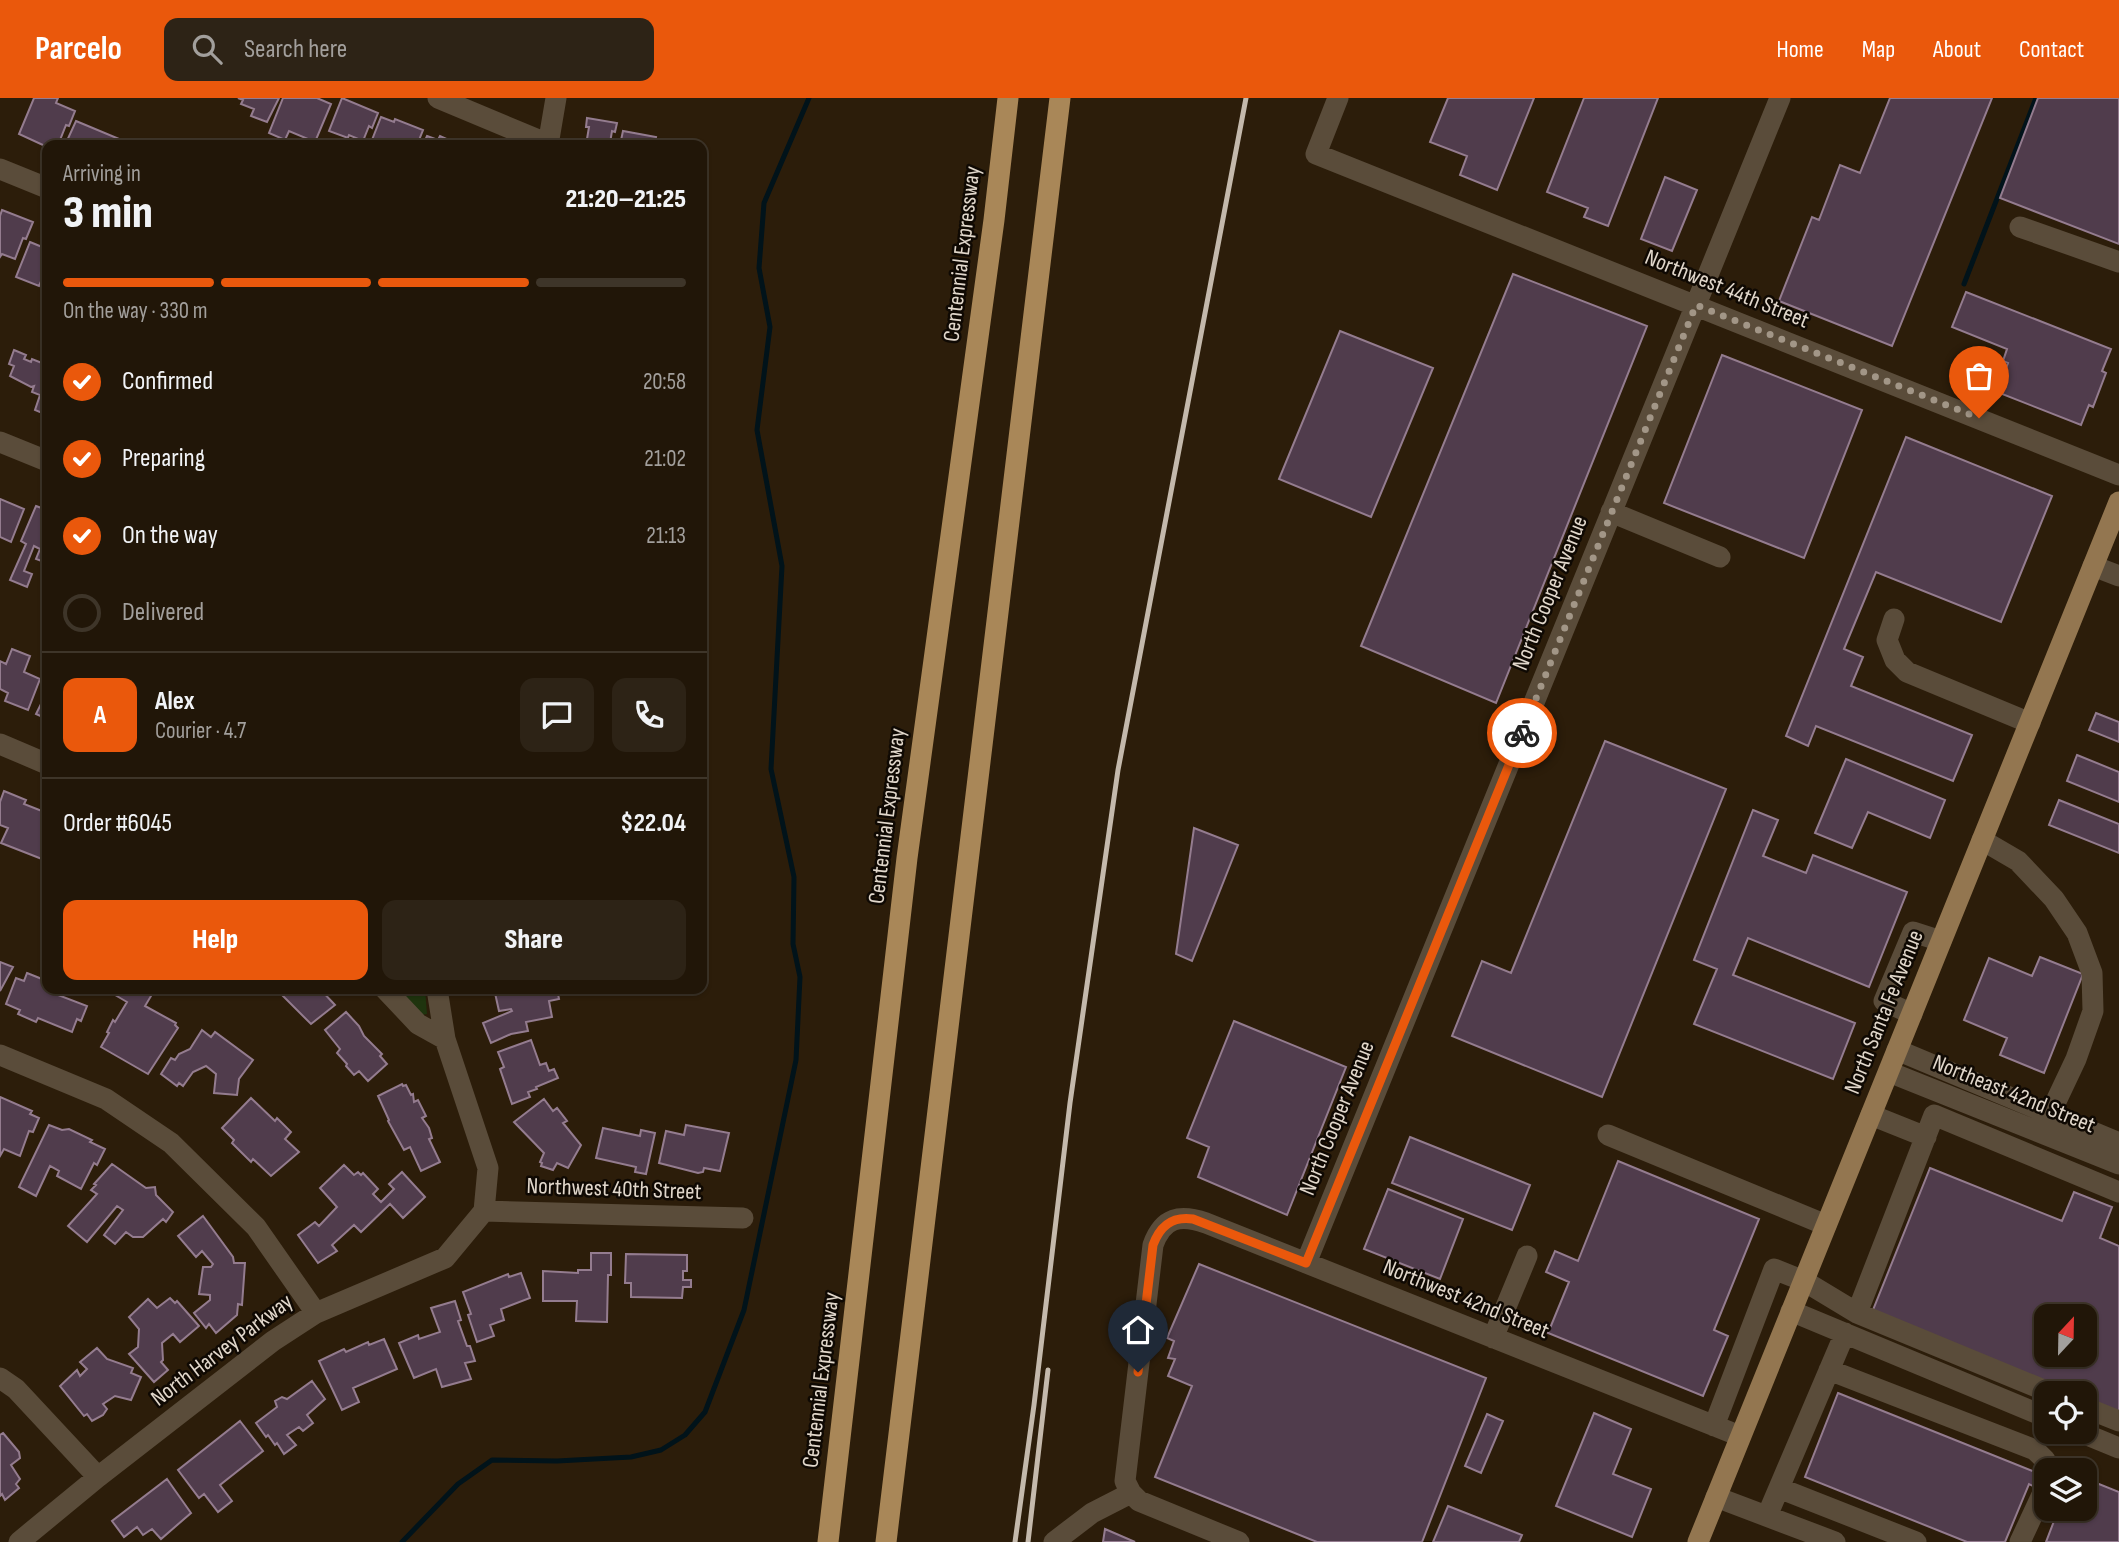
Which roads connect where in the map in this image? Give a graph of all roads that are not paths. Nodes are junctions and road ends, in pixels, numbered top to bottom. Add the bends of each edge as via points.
1 (438, 98) edge
2 (556, 98) edge
3 (1008, 98) edge
4 (1060, 98) edge
5 (1338, 98) edge
6 (1780, 98) edge
7 (536, 140) edge
8 (549, 140) edge
9 (0, 169) edge
10 (42, 186) edge
11 (2020, 227) dead end
12 (2119, 262) edge
13 (1696, 305) junction
14 (0, 442) edge
15 (42, 459) edge
16 (2119, 474) edge
17 (2119, 502) edge
18 (1611, 512) junction
19 (1720, 557) dead end
20 (2093, 566) junction
21 (2119, 576) edge
22 (1894, 619) dead end
23 (2030, 723) junction
24 (0, 744) edge
25 (42, 762) edge
26 (1982, 841) junction
27 (1941, 941) junction
28 (390, 994) edge
29 (438, 994) edge
30 (1912, 1014) junction
31 (445, 1040) junction
32 (1897, 1050) junction
33 (0, 1055) edge
34 (1889, 1072) junction
35 (1871, 1115) junction
36 (2058, 1125) junction
37 (1608, 1135) dead end
38 (1926, 1137) junction
39 (2119, 1143) edge
40 (2050, 1163) junction
41 (2119, 1164) edge
42 (2119, 1192) edge
43 (484, 1211) junction
44 (743, 1218) dead end
45 (1826, 1225) junction
46 (1527, 1256) dead end
47 (1306, 1263) junction
48 (1804, 1280) junction
49 (1791, 1311) junction
50 (316, 1313) junction
51 (1857, 1313) junction
52 (1845, 1333) junction
53 (1493, 1338) junction
54 (1829, 1370) junction
55 (0, 1378) edge
56 (2034, 1386) edge
57 (2034, 1412) edge
58 (2097, 1412) edge
59 (2119, 1421) edge
60 (1714, 1426) junction
61 (1740, 1436) junction
62 (2097, 1439) edge
63 (2119, 1448) edge
64 (2043, 1458) edge
65 (98, 1477) junction
66 (1779, 1488) junction
67 (1131, 1493) junction
68 (1716, 1497) junction
69 (833, 1506) junction
70 (2034, 1512) edge
71 (1767, 1516) junction
72 (19, 1542) edge
73 (820, 1542) edge
74 (828, 1542) edge
75 (886, 1542) edge
76 (1054, 1542) edge
77 (1239, 1542) edge
78 (1698, 1542) edge
79 (1835, 1542) edge
80 (1916, 1542) edge
81 (2020, 1542) edge

1 - 7 street
2 - 8 street
3 - 69 highway, Centennial Expressway via 907,858
4 - 75 highway
5 - 13 street, Northwest 44th Street via 1315,154
6 - 13 street, North Cooper Avenue
9 - 10 street
11 - 12 street
13 - 16 street, Northwest 44th Street
13 - 18 street, North Cooper Avenue
14 - 15 street
17 - 20 main road, North Santa Fe Avenue
18 - 19 street
18 - 47 street, North Cooper Avenue
20 - 21 street
20 - 23 main road, North Santa Fe Avenue
22 - 23 street via 1887,640 1895,660 1907,672
23 - 26 main road, North Santa Fe Avenue
24 - 25 street
26 - 27 main road, North Santa Fe Avenue
26 - 36 street via 2018,861 2054,899 2077,933 2092,973 2093,1011
27 - 30 main road, North Santa Fe Avenue
27 - 30 street via 1913,932 1884,1001
28 - 31 street via 418,1024
29 - 31 street
30 - 32 main road, North Santa Fe Avenue
31 - 43 street via 488,1168
32 - 34 main road, North Santa Fe Avenue
32 - 36 street, Northeast 42nd Street
33 - 50 street via 106,1099 171,1143 256,1227
34 - 35 main road, North Santa Fe Avenue
34 - 36 street, Northeast 42nd Street
35 - 38 street
35 - 45 main road, North Santa Fe Avenue
36 - 39 street, Northeast 42nd Street
36 - 40 street
36 - 41 street, Northeast 42nd Street
37 - 45 street
38 - 40 street via 1934,1115
38 - 51 street
40 - 42 street
43 - 44 street, Northwest 40th Street
43 - 50 street, North Harvey Parkway via 445,1258
45 - 48 main road, North Santa Fe Avenue
46 - 53 street
47 - 53 street, Northwest 42nd Street
47 - 67 street, Northwest 42nd Street via 1183,1217 1171,1220 1157,1235 1125,1474
48 - 49 main road, North Santa Fe Avenue
48 - 51 street
48 - 60 street via 1774,1269
49 - 52 street
49 - 61 main road, North Santa Fe Avenue
50 - 65 street, North Harvey Parkway via 272,1341
51 - 56 street
52 - 54 street
52 - 57 street
53 - 60 street, Northwest 42nd Street
54 - 64 street via 2035,1450
54 - 66 street
55 - 65 street via 16,1389
58 - 59 street
60 - 61 street, Northwest 42nd Street
61 - 68 main road, North Santa Fe Avenue
62 - 63 street
65 - 72 street, North Harvey Parkway
66 - 71 street
66 - 80 street
67 - 76 street via 1092,1513
67 - 77 street via 1139,1502
68 - 71 street
68 - 78 main road, North Santa Fe Avenue
69 - 73 highway
69 - 74 highway, Centennial Expressway
70 - 81 street
71 - 79 street

